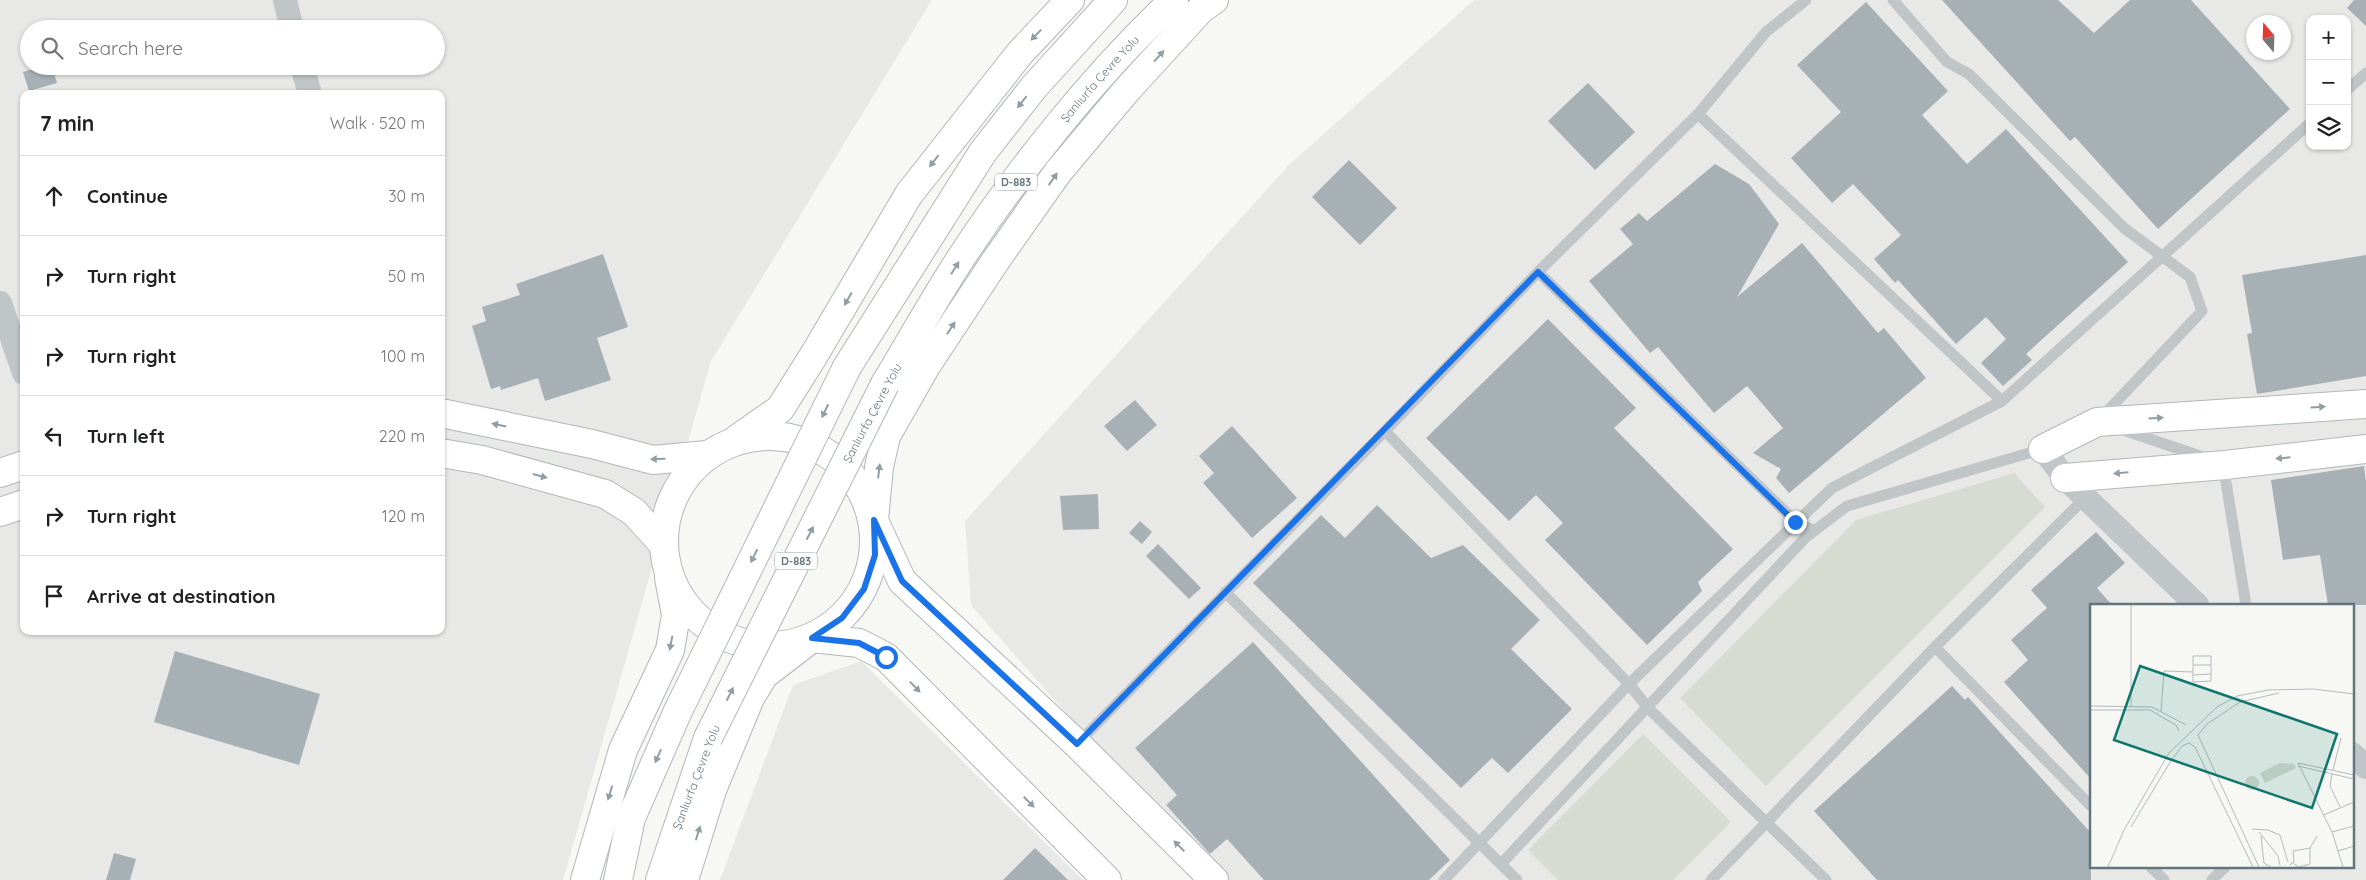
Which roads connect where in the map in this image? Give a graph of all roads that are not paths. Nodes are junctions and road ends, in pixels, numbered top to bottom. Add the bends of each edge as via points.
1 (284, 0) edge
2 (1070, 0) edge
3 (1113, 0) edge
4 (1174, 0) edge
5 (1214, 0) edge
6 (1806, 0) edge
7 (1893, 0) edge
8 (290, 20) edge
9 (2366, 73) edge
10 (305, 75) edge
11 (2351, 86) edge
12 (309, 90) edge
13 (1698, 114) junction
14 (2306, 127) edge
15 (2161, 255) junction
16 (1538, 272) junction
17 (0, 303) edge
18 (20, 361) edge
19 (2002, 401) junction
20 (2366, 404) edge
21 (445, 414) edge
22 (2098, 422) junction
23 (1385, 431) junction
24 (737, 440) junction
25 (2043, 449) junction
26 (2366, 449) edge
27 (445, 454) edge
28 (706, 455) junction
29 (2224, 465) junction
30 (20, 466) edge
31 (0, 473) edge
32 (2065, 478) junction
33 (2085, 498) junction
34 (20, 505) edge
35 (0, 512) edge
36 (874, 520) junction
37 (1795, 522) junction
38 (1814, 531) junction
39 (663, 544) junction
40 (669, 578) junction
41 (1225, 592) junction
42 (2196, 604) edge
43 (2246, 604) edge
44 (812, 638) junction
45 (1935, 647) junction
46 (1629, 684) junction
47 (1648, 708) junction
48 (1077, 744) junction
49 (2354, 756) edge
50 (2366, 767) edge
51 (2090, 805) edge
52 (1766, 824) junction
53 (1480, 843) junction
54 (1501, 864) junction
55 (2152, 868) edge
56 (2224, 868) edge
57 (584, 880) edge
58 (618, 880) edge
59 (660, 880) edge
60 (684, 880) edge
61 (1107, 880) edge
62 (1214, 880) edge
63 (1444, 880) edge
64 (1517, 880) edge
65 (1711, 880) edge
66 (1826, 880) edge
67 (2164, 880) edge
68 (2212, 880) edge

1 - 8 street
2 -> 24 main road via 1020,52 909,194 780,409
3 -> 58 main road, D-883, bridge via 1034,87 983,152 847,367 678,711 631,818
59 -> 4 main road, Şanlıurfa Çevre Yolu / D-883, bridge via 708,738 885,384 957,264 1038,151 1095,82
36 -> 5 main road via 879,467 886,436 969,300 1058,172 1201,9
6 - 13 lane via 1766,32
7 - 15 lane via 1947,62 1970,74 2124,228
9 - 11 lane
10 - 12 street
13 - 16 lane
13 - 19 lane
14 - 15 lane
15 - 19 lane
15 - 22 lane via 2190,277 2202,311
16 - 23 lane
16 - 37 lane
17 - 18 street
19 - 37 lane via 1832,488
22 -> 20 main road
28 -> 21 main road via 653,460
22 - 25 main road
22 - 29 lane
23 - 41 lane
23 - 46 lane
24 - 28 main road
24 - 36 main road via 771,434 806,441 837,459 861,486
25 - 32 street
25 - 38 lane via 1848,506
26 -> 29 main road
27 -> 39 main road via 482,460 605,494 634,512
28 - 39 main road via 682,479 667,510
29 -> 32 main road
29 - 43 lane
30 - 31 main road
32 - 33 street
33 - 42 street
33 - 45 lane
34 - 35 main road
36 - 44 main road via 875,555 864,589 842,618
36 - 48 main road via 902,581
37 - 38 lane
37 - 46 lane
38 - 47 lane via 1804,538
39 - 40 main road
40 - 44 main road via 686,607 711,630 743,644 777,647
40 -> 57 main road via 676,615 670,650 623,750
41 - 48 lane
41 - 53 lane
60 -> 44 main road via 712,790 750,698 776,663
44 -> 61 main road via 859,643 886,657
45 - 51 lane
45 - 52 lane
46 - 47 lane
46 - 53 lane
47 - 52 lane
47 - 54 lane
62 -> 48 main road
49 - 50 street
52 - 65 lane
52 - 66 lane
53 - 54 lane
53 - 63 lane
54 - 64 lane
55 - 67 lane
56 - 68 lane

